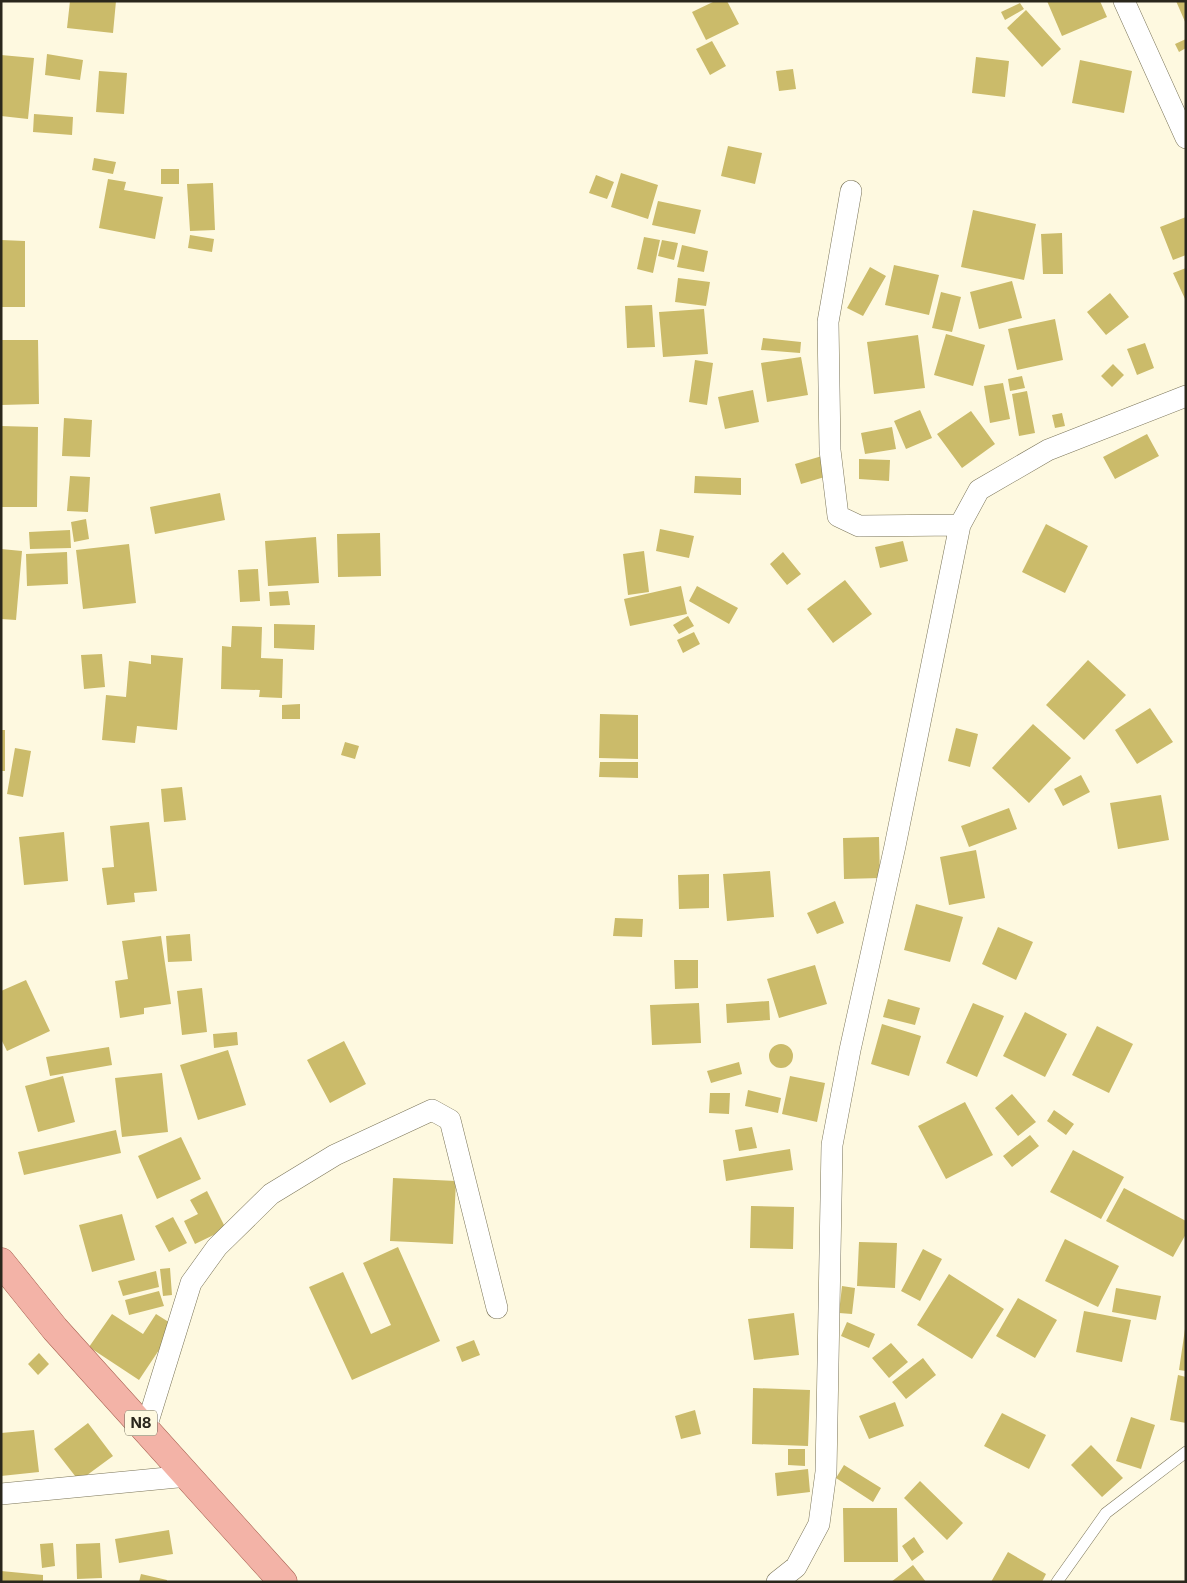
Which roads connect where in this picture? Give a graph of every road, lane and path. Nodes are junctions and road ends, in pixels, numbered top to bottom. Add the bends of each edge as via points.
1 (1124, 1) edge
2 (1186, 138) edge
3 (851, 191) dead end
4 (1186, 396) edge
5 (960, 525) junction
6 (1, 1262) edge
7 (497, 1308) dead end
8 (146, 1428) junction
9 (1186, 1452) edge
10 (188, 1476) junction
11 (1, 1494) edge
12 (283, 1582) edge
13 (777, 1582) edge
14 (1057, 1582) edge

1 - 2 street
3 - 5 street via 828,322 830,450 838,516 859,526
4 - 5 street via 1048,450 979,490
5 - 13 street via 832,1145 826,1472 819,1524 796,1567
6 - 8 main road, N8 via 55,1329
7 - 8 street via 450,1120 432,1110 335,1155 271,1194 217,1247 191,1283
8 - 10 main road, N8
9 - 14 lane via 1106,1513
10 - 11 street
10 - 12 main road, N8

